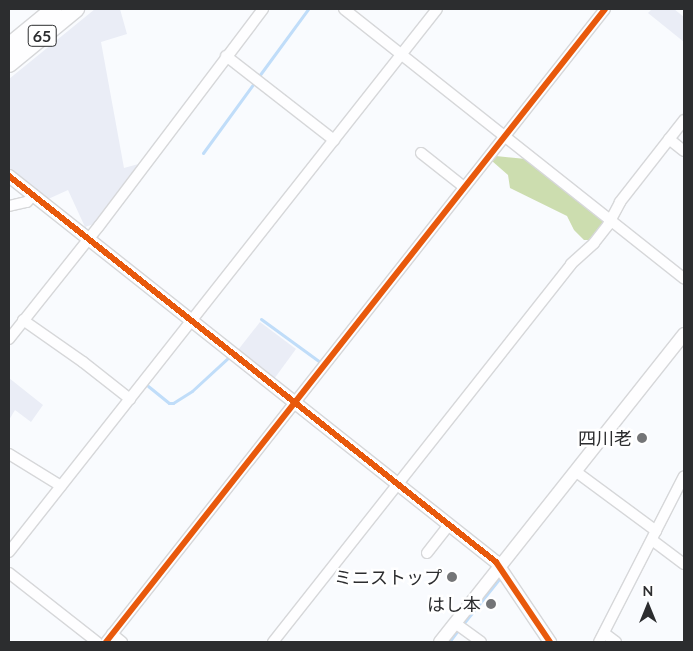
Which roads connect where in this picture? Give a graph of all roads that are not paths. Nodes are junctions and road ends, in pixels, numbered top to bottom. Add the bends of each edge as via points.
1 (54, 9) edge
2 (76, 9) edge
3 (263, 9) edge
4 (344, 9) edge
5 (437, 9) edge
6 (605, 9) edge
7 (9, 46) edge
8 (402, 54) junction
9 (226, 56) junction
10 (9, 64) edge
11 (684, 120) edge
12 (505, 135) junction
13 (669, 139) junction
14 (334, 140) junction
15 (684, 151) edge
16 (421, 153) dead end
17 (9, 176) edge
18 (464, 187) junction
19 (32, 195) junction
20 (9, 206) edge
21 (612, 219) junction
22 (88, 239) junction
23 (684, 278) edge
24 (23, 320) junction
25 (191, 320) junction
26 (684, 334) edge
27 (9, 339) edge
28 (130, 399) junction
29 (295, 402) junction
30 (9, 454) edge
31 (575, 471) junction
32 (684, 476) edge
33 (398, 484) junction
34 (61, 486) junction
35 (449, 525) junction
36 (654, 536) junction
37 (9, 552) edge
38 (427, 553) dead end
39 (684, 564) edge
40 (499, 566) junction
41 (9, 573) edge
42 (455, 623) junction
43 (109, 638) edge
44 (602, 638) edge
45 (97, 642) edge
46 (122, 642) edge
47 (273, 642) edge
48 (440, 642) edge
49 (481, 642) edge
50 (550, 642) edge
51 (616, 642) edge

1 - 7 main road, 65
2 - 10 main road, 65
3 - 9 street
4 - 8 street
5 - 8 street
6 - 12 street
8 - 12 street
8 - 14 street
9 - 14 street
9 - 22 street
11 - 13 street
12 - 18 street
12 - 21 street
13 - 15 street
13 - 21 street via 620,202
14 - 25 street
16 - 18 street
17 - 19 street
18 - 29 street
19 - 20 street via 27,202
19 - 22 street
21 - 23 street
21 - 33 street via 594,243 571,264
22 - 24 street
22 - 25 street
24 - 27 street
24 - 28 street
25 - 28 street
25 - 29 street
26 - 31 street
28 - 34 street
29 - 33 street
29 - 43 street
30 - 34 street
31 - 36 street
31 - 40 street
32 - 36 street
33 - 35 street
33 - 47 street
34 - 37 street
35 - 38 street
35 - 40 street
36 - 39 street
36 - 44 street
40 - 42 street
40 - 50 street
41 - 45 street
42 - 48 street
42 - 49 street
43 - 46 street
44 - 51 street

